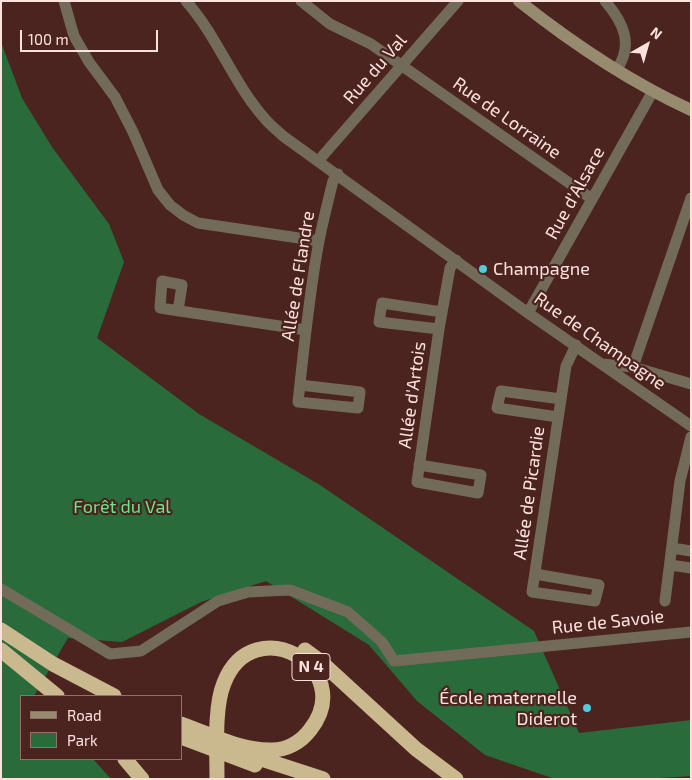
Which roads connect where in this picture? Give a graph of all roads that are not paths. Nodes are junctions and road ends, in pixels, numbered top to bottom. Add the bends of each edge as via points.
1 (64, 1) edge
2 (186, 1) edge
3 (301, 1) edge
4 (458, 1) edge
5 (519, 1) edge
6 (604, 1) edge
7 (402, 66) junction
8 (616, 69) junction
9 (653, 91) junction
10 (691, 110) edge
11 (319, 160) junction
12 (338, 174) junction
13 (691, 198) edge
14 (592, 199) junction
15 (319, 241) junction
16 (456, 260) junction
17 (178, 311) dead end
18 (442, 312) junction
19 (528, 313) junction
20 (306, 330) junction
21 (439, 330) junction
22 (576, 345) junction
23 (601, 364) junction
24 (633, 366) junction
25 (300, 384) junction
26 (691, 384) edge
27 (560, 399) junction
28 (558, 417) junction
29 (691, 426) edge
30 (691, 437) edge
31 (420, 465) junction
32 (672, 548) junction
33 (691, 552) edge
34 (670, 565) junction
35 (691, 568) edge
36 (535, 574) junction
37 (1, 589) edge
38 (665, 601) dead end
39 (1, 630) edge
40 (691, 632) edge
41 (1, 641) edge
42 (1, 650) edge
43 (56, 695) edge
44 (93, 695) edge
45 (112, 695) edge
46 (188, 733) edge
47 (234, 751) junction
48 (126, 760) edge
49 (142, 779) edge
50 (211, 779) edge
51 (217, 779) edge
52 (297, 779) edge
53 (323, 779) edge
54 (456, 779) edge

1 - 15 street via 74,36 115,97 158,190 170,205 198,223
2 - 11 street, Rue de Champagne via 266,121
3 - 7 street, Rue de Lorraine via 330,24 372,44
4 - 7 street, Rue du Val
5 - 8 main road
6 - 8 street via 615,14 626,40 625,53
7 - 11 street, Rue du Val
7 - 14 street, Rue de Lorraine
8 - 9 main road
9 - 10 main road
9 - 14 street, Rue d'Alsace
11 - 12 street, Rue de Champagne
12 - 15 street, Allée de Flandre via 333,181
12 - 16 street, Rue de Champagne
13 - 24 street
14 - 19 street, Rue d'Alsace
15 - 20 street, Allée de Flandre
16 - 18 street, Allée d'Artois via 450,268
16 - 19 street, Rue de Champagne
17 - 20 street
18 - 21 street, Allée d'Artois
18 - 21 street, Allée d'Artois via 382,303 379,322
19 - 22 street, Rue de Champagne
20 - 25 street, Allée de Flandre
21 - 31 street, Allée d'Artois
22 - 23 street, Rue de Champagne
22 - 27 street, Allée de Picardie via 566,366
23 - 24 street
23 - 29 street, Rue de Champagne
24 - 26 street
25 - 25 street, Allée de Flandre via 360,392 358,408 298,402
27 - 28 street, Allée de Picardie
27 - 28 street, Allée de Picardie via 501,391 498,408
28 - 36 street, Allée de Picardie
30 - 32 street via 680,481
31 - 31 street, Allée d'Artois via 417,482 478,493 481,475
32 - 33 street
32 - 34 street
34 - 35 street
34 - 38 street
36 - 36 street, Allée de Picardie via 599,585 595,601 532,592
37 - 40 street, Rue de Savoie via 110,654 141,651 218,601 248,592 290,590 348,612 382,642 394,661
39 - 45 highway via 53,664
41 - 44 highway
42 - 43 highway
46 - 47 highway, N 4
47 - 51 highway, N 4 via 281,749 308,734 320,716 323,696 318,678 306,661 283,649 264,648 248,654 233,667 221,693
47 - 52 highway, N 4
47 - 53 highway, N 4
48 - 49 highway
50 - 54 highway, N 4 via 212,705 219,674 238,652 256,643 274,640 294,644 312,655 416,749

